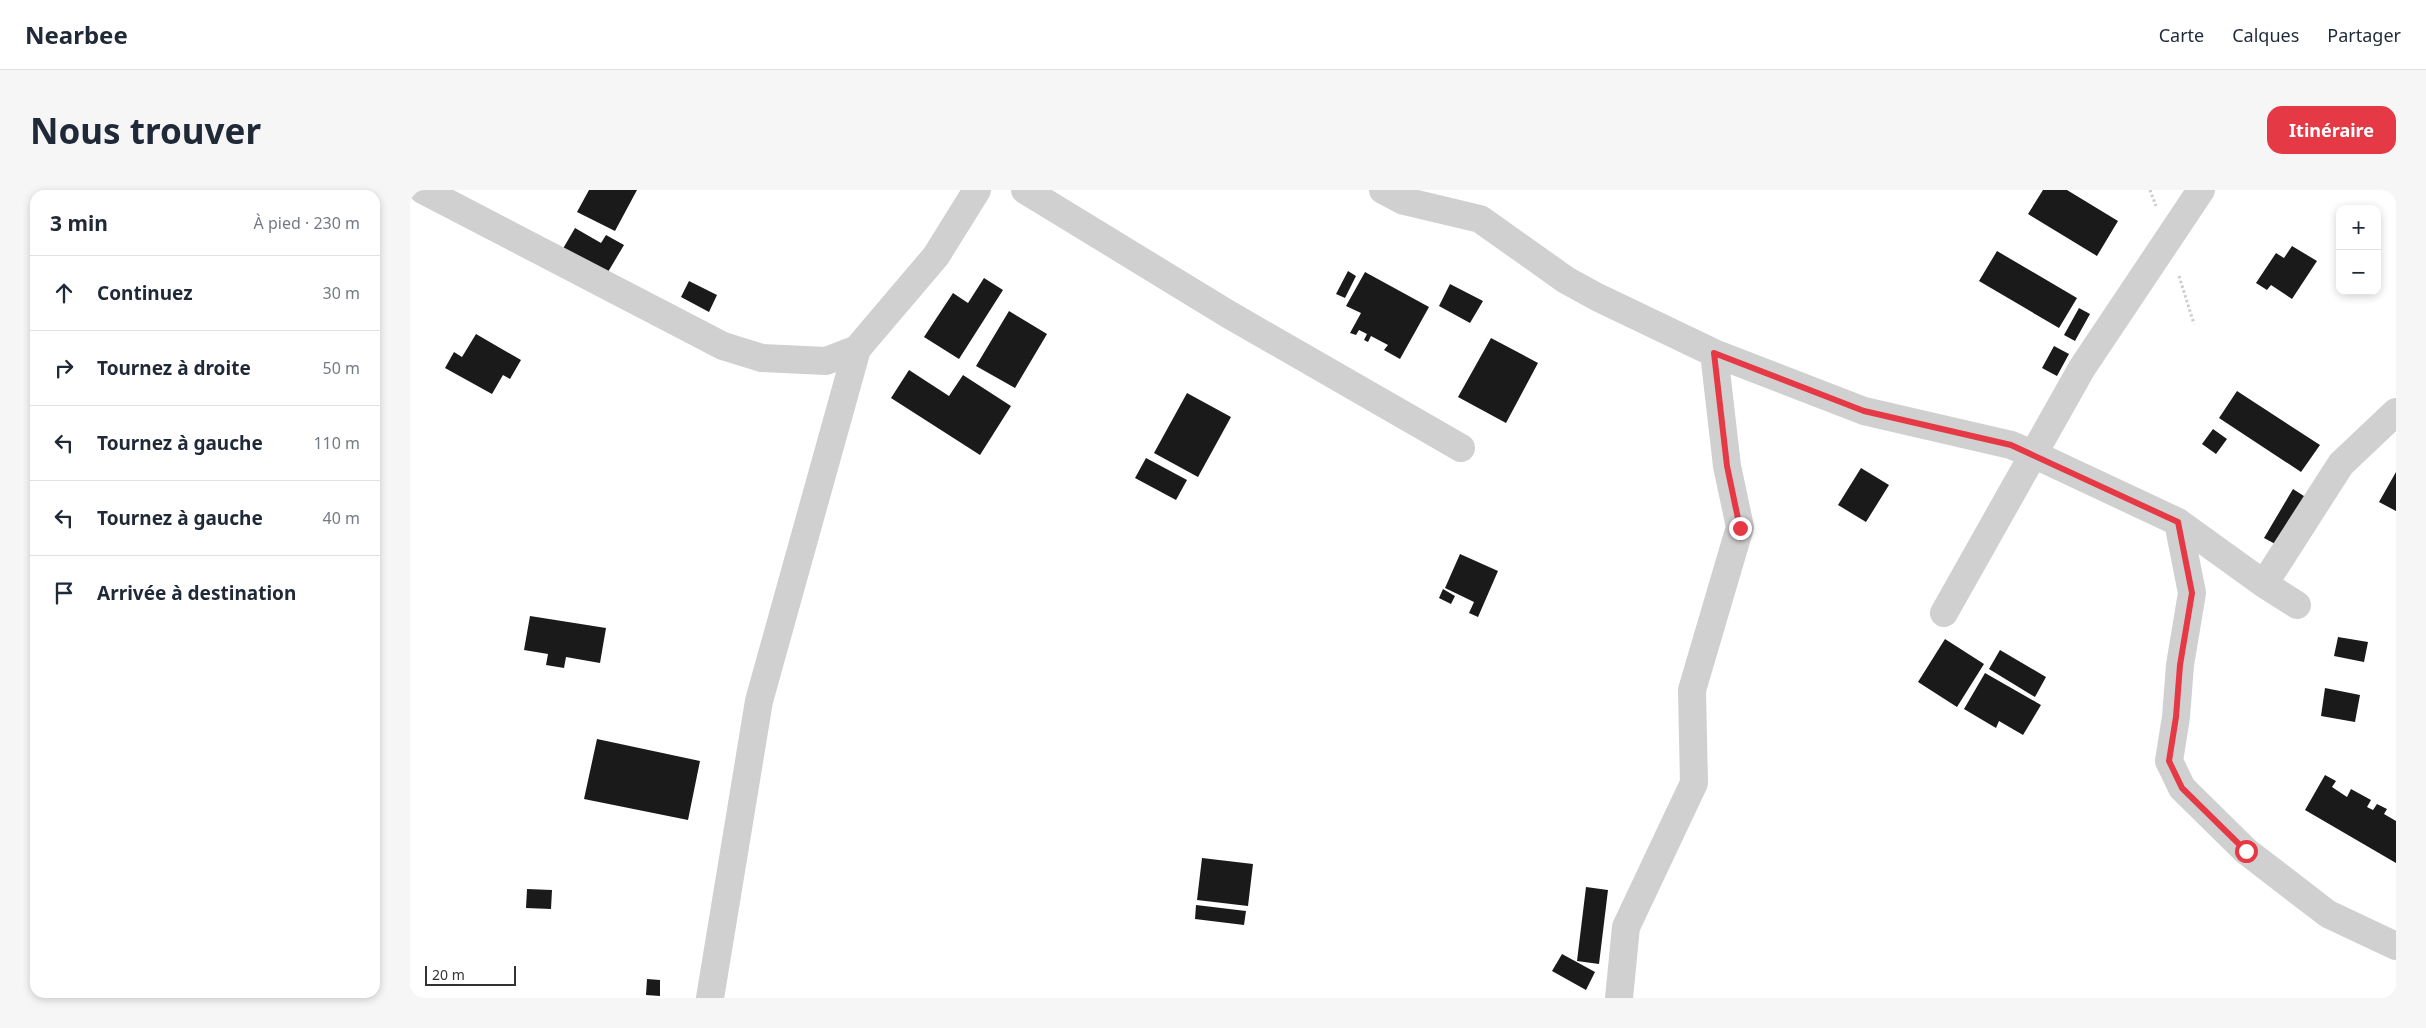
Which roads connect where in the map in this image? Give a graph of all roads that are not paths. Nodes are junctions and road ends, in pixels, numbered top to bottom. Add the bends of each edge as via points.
1 (423, 190) edge
2 (977, 190) edge
3 (1024, 190) edge
4 (1384, 190) edge
5 (2201, 190) edge
6 (857, 349) junction
7 (1714, 353) junction
8 (2396, 412) edge
9 (1461, 448) dead end
10 (2035, 455) junction
11 (2178, 522) junction
12 (2264, 584) junction
13 (2297, 605) dead end
14 (1944, 613) dead end
15 (2396, 946) edge
16 (710, 998) edge
17 (1619, 998) edge

1 - 6 street via 723,346 762,358 826,361
2 - 6 street via 936,256
3 - 9 street via 1228,314
4 - 7 street via 1404,202 1480,219 1597,298
5 - 10 street via 2082,368
6 - 16 street via 759,701
7 - 10 street via 1864,411 2011,445
7 - 17 street via 1727,466 1740,528 1692,690 1694,783 1626,927
8 - 12 street via 2341,464
10 - 11 street
10 - 14 street
11 - 12 street
11 - 15 street via 2192,593 2169,761 2182,788 2246,851 2328,914
12 - 13 street

